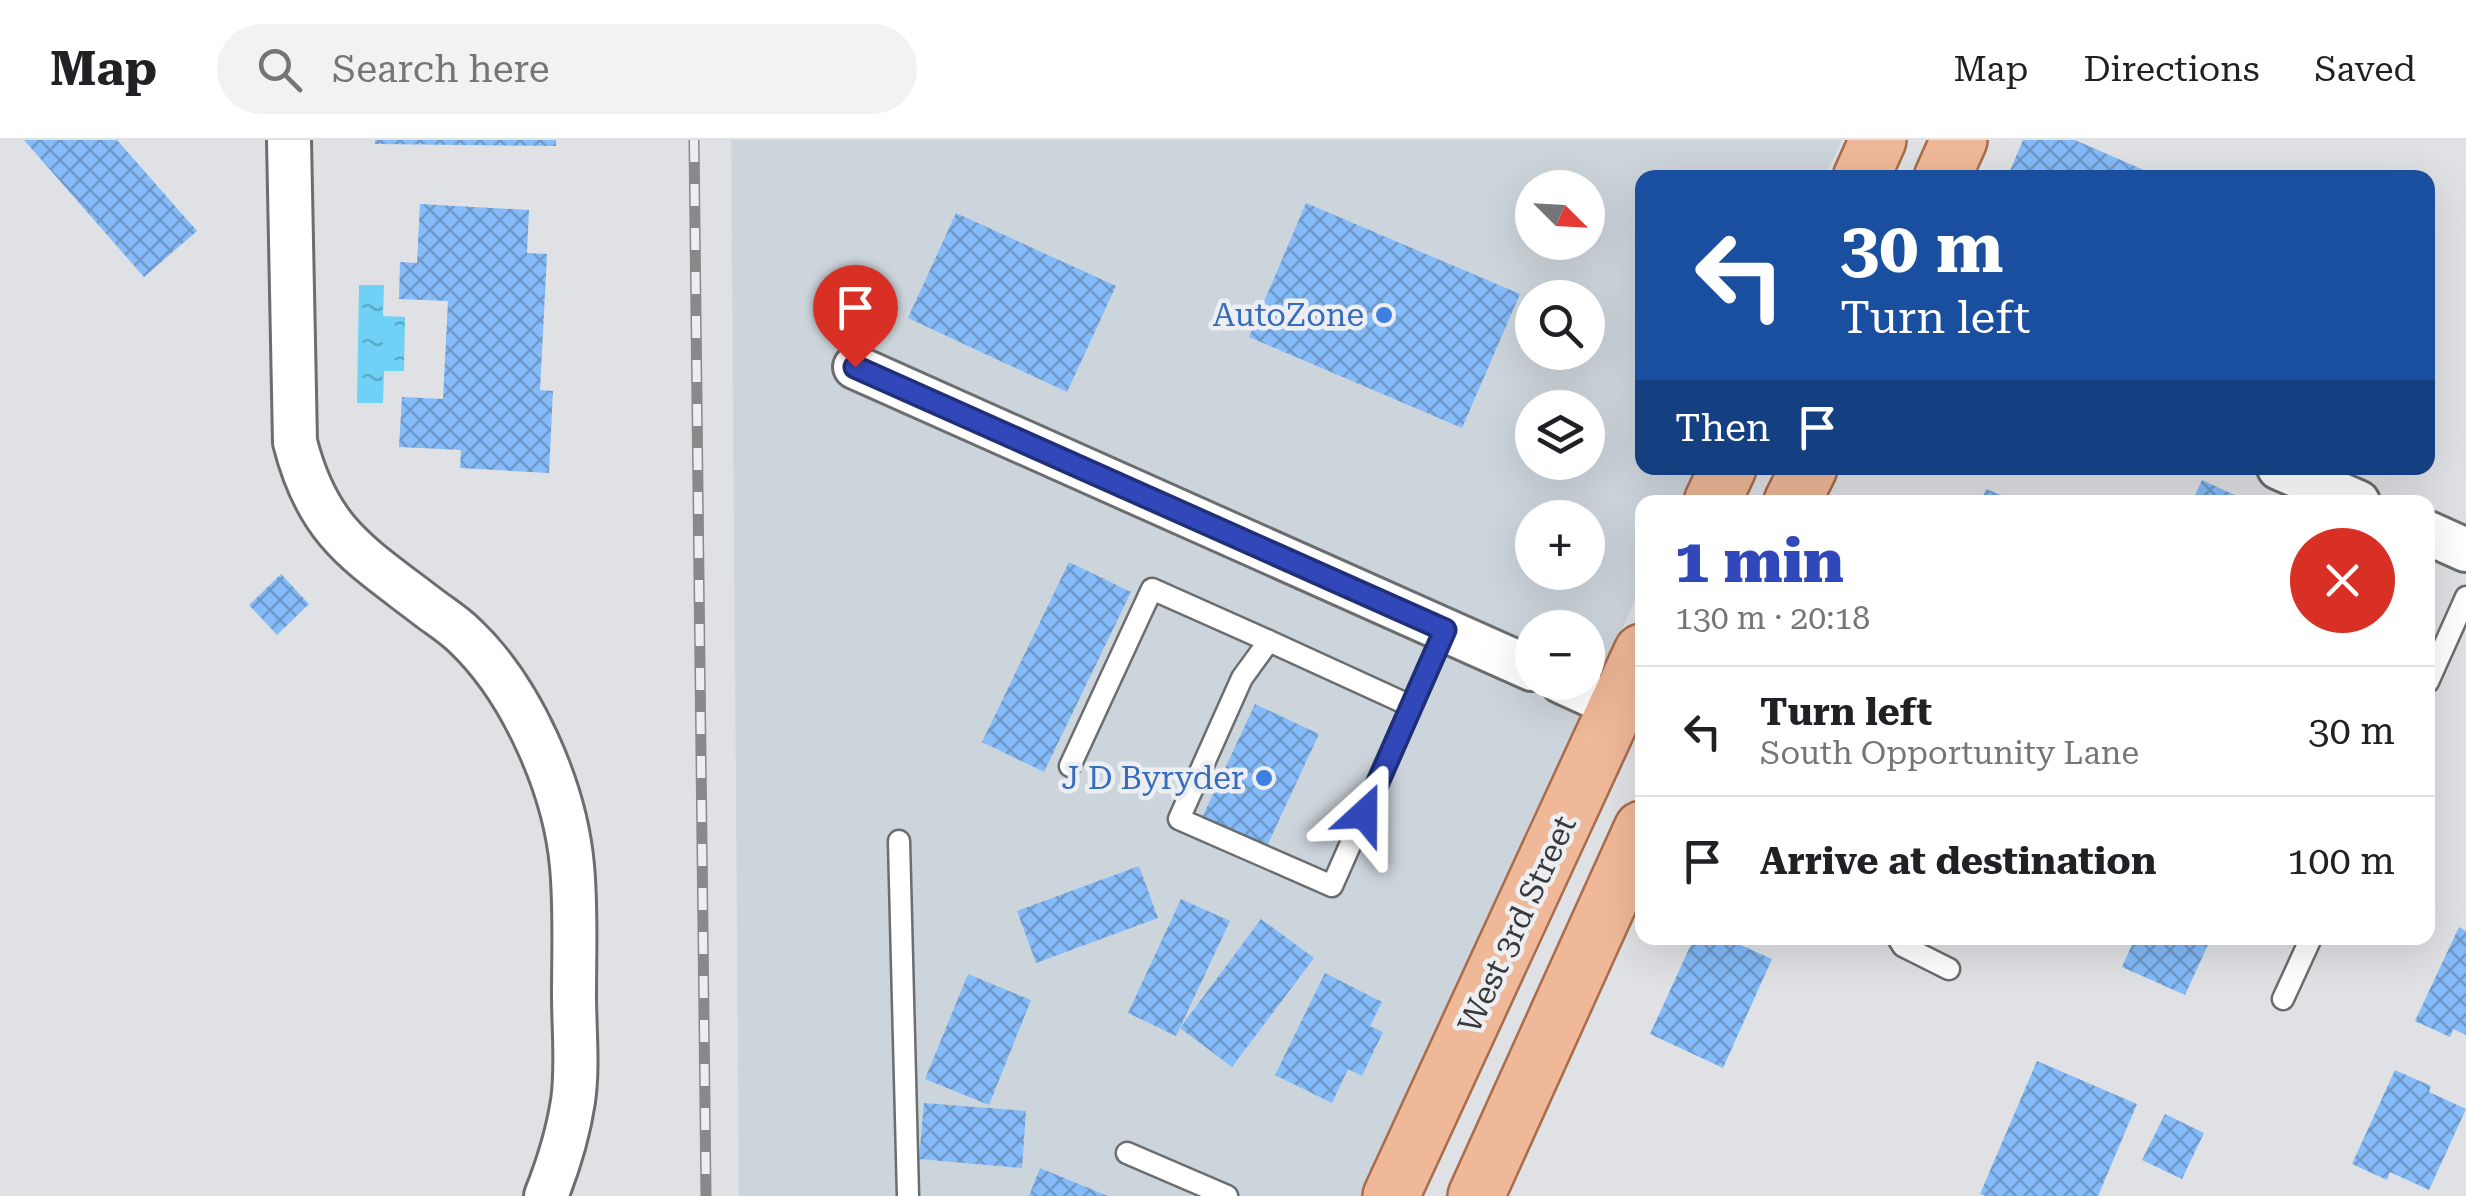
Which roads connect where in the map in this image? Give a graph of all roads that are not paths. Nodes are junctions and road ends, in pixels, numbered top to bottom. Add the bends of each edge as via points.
1 (289, 140) edge
2 (1878, 140) edge
3 (1959, 140) edge
4 (1865, 170) edge
5 (1946, 170) edge
6 (855, 367) dead end
7 (2294, 475) edge
8 (2342, 495) edge
9 (2435, 536) edge
10 (2466, 550) edge
11 (2466, 597) edge
12 (1445, 630) junction
13 (1269, 641) junction
14 (1515, 661) edge
15 (2435, 666) edge
16 (1635, 667) edge
17 (1602, 700) edge
18 (1411, 706) junction
19 (1617, 707) junction
20 (1070, 766) dead end
21 (899, 841) dead end
22 (1635, 844) edge
23 (1902, 945) edge
24 (2308, 945) edge
25 (1949, 969) dead end
26 (2283, 999) dead end
27 (1127, 1154) dead end
28 (546, 1196) edge
29 (908, 1196) edge
30 (1227, 1196) edge
31 (1392, 1196) edge
32 (1476, 1196) edge

1 - 28 street via 295,442 303,476 348,545 464,634 495,668 538,746 563,819 574,910 574,1098
2 - 4 main road
3 - 5 main road
6 - 12 street
7 - 8 street
9 - 10 street
11 - 15 lane
12 - 14 street
12 - 18 lane
13 - 18 lane
13 - 18 lane via 1242,678 1180,819 1332,886
13 - 20 lane via 1152,589
16 - 19 main road, West 3rd Street
17 - 19 street
19 - 31 main road, West 3rd Street
21 - 29 lane
22 - 32 main road
23 - 25 lane
24 - 26 lane
27 - 30 lane

